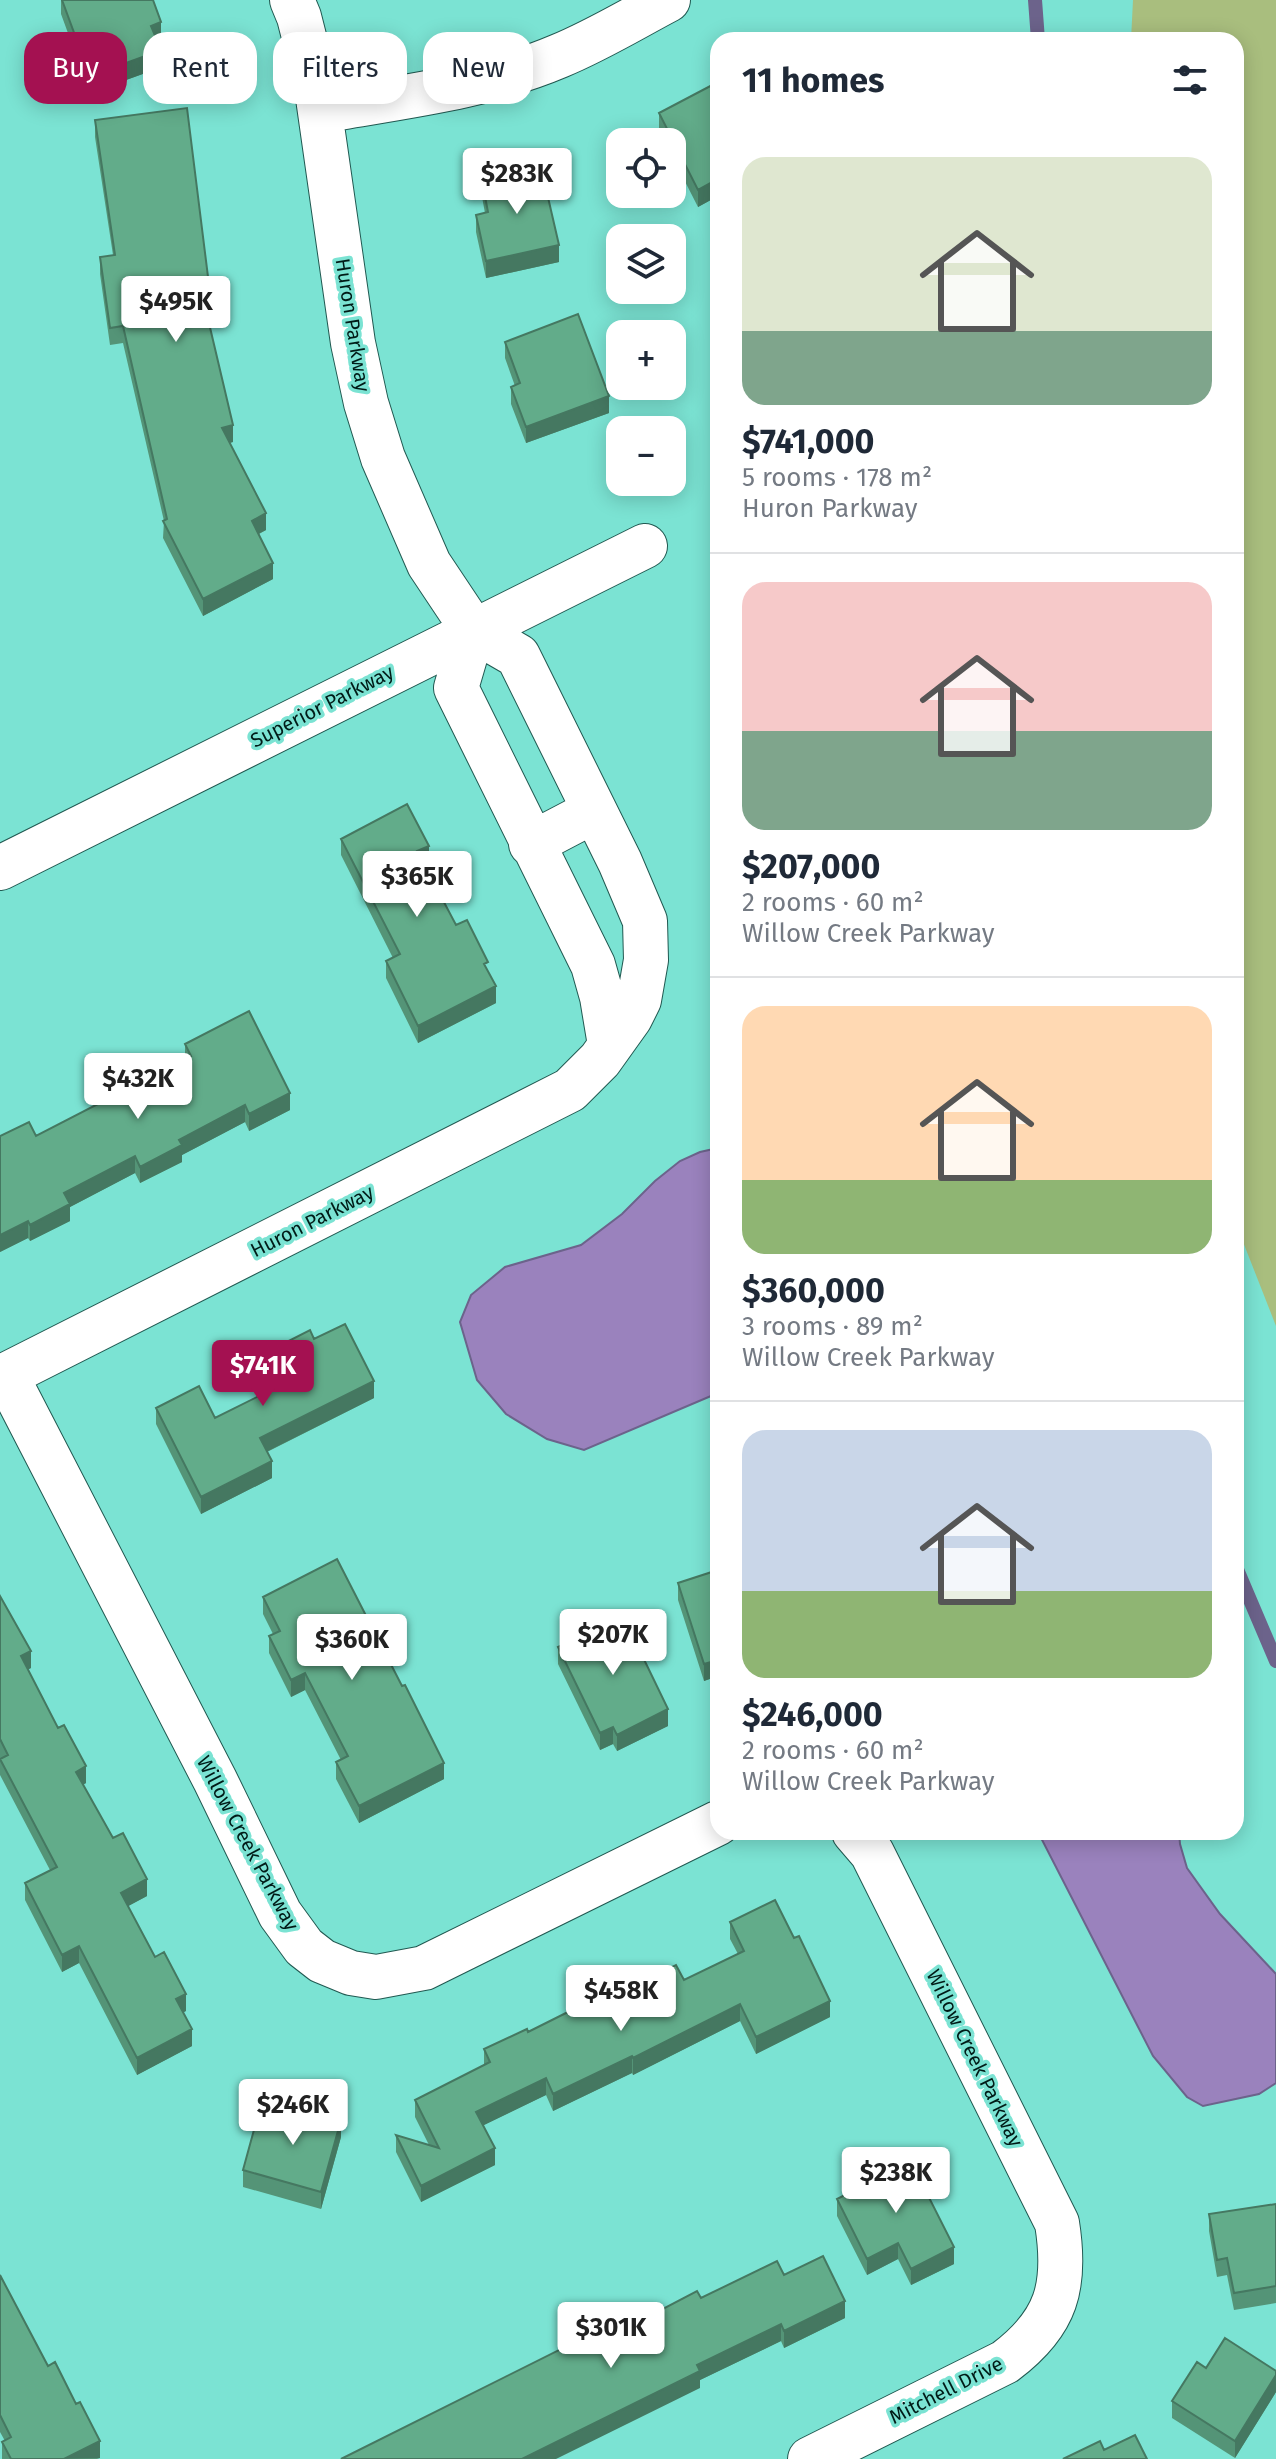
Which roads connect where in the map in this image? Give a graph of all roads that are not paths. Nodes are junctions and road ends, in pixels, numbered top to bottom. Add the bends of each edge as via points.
1 (292, 0) edge
2 (668, 0) edge
3 (321, 111) junction
4 (645, 546) dead end
5 (473, 630) junction
6 (594, 811) junction
7 (531, 844) junction
8 (0, 868) edge
9 (610, 1045) junction
10 (3, 1377) edge
11 (710, 1827) edge
12 (861, 1840) edge
13 (1058, 2296) joint
14 (810, 2459) edge

1 - 3 street, Huron Parkway
2 - 3 street via 559,56 496,77
3 - 5 street, Huron Parkway via 366,403 383,458 429,564
4 - 5 street, Superior Parkway
5 - 6 street, Huron Parkway via 518,656
5 - 7 street via 456,688
5 - 8 street, Superior Parkway
6 - 7 street
6 - 9 street, Huron Parkway via 645,921 639,1000
7 - 9 street via 593,965
9 - 10 street, Huron Parkway via 570,1090 550,1101
10 - 11 street, Willow Creek Parkway via 280,1914 304,1947 322,1961 376,1977 424,1968
12 - 13 street, Willow Creek Parkway via 1057,2223
13 - 14 street, Mitchell Drive via 1039,2330 1005,2362

